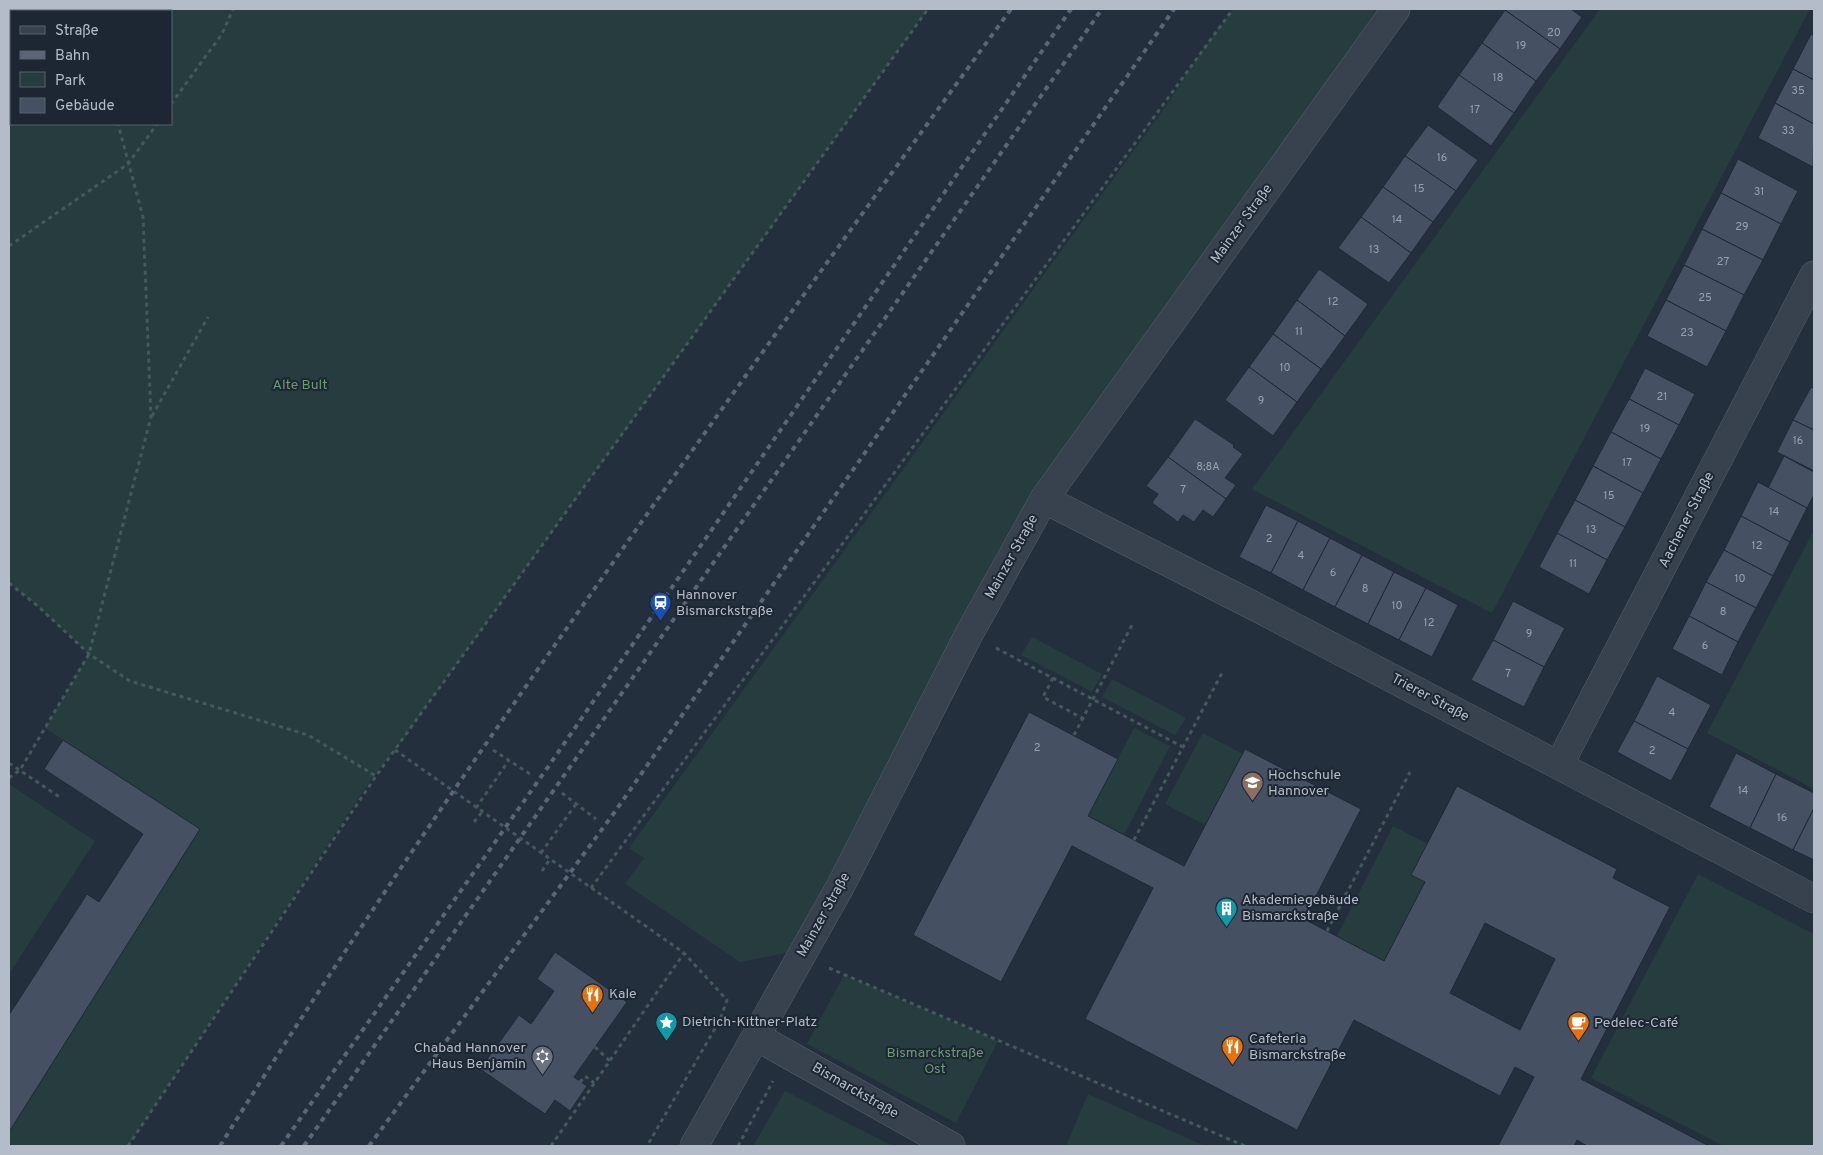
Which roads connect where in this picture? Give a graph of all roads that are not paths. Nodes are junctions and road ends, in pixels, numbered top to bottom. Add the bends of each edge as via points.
1 (1396, 9) edge
2 (1814, 275) edge
3 (1044, 499) junction
4 (1559, 765) junction
5 (1814, 899) edge
6 (757, 1037) junction
7 (694, 1146) edge
8 (951, 1146) edge

1 - 3 street, Mainzer Straße
2 - 4 street, Aachener Straße
3 - 4 street, Trierer Straße
3 - 6 street, Mainzer Straße via 969,634 840,887
4 - 5 street, Trierer Straße
6 - 7 street, Mainzer Straße
6 - 8 street, Bismarckstraße

